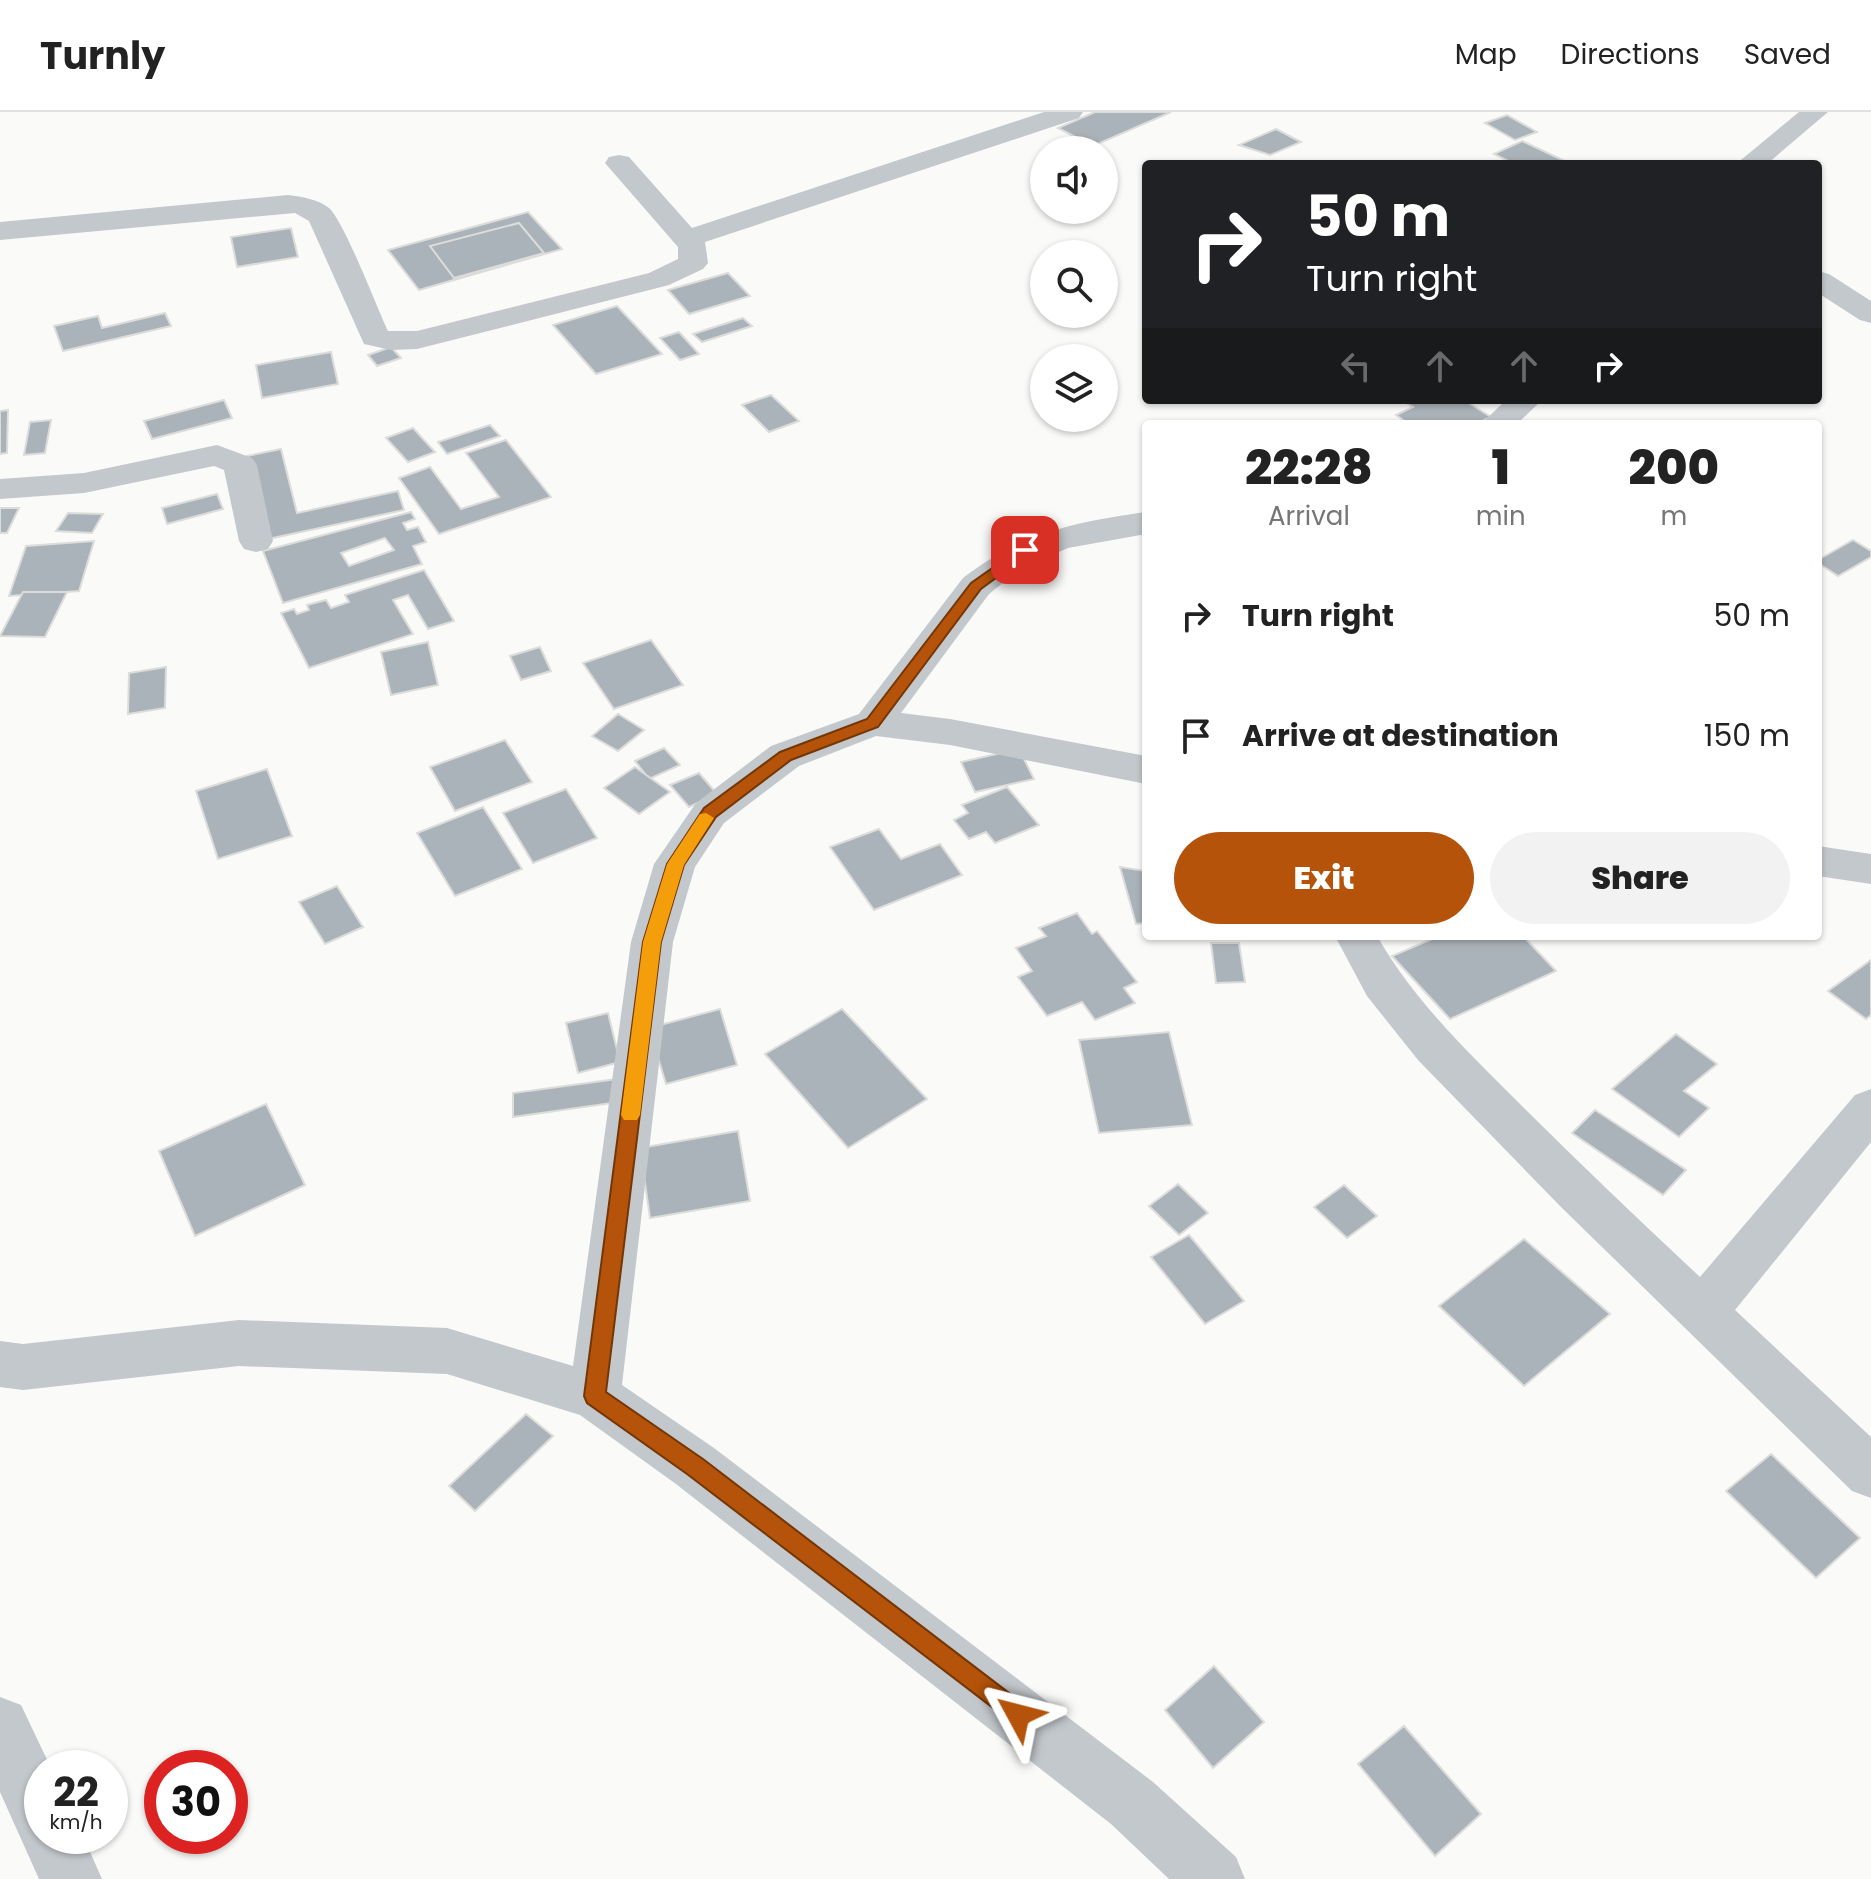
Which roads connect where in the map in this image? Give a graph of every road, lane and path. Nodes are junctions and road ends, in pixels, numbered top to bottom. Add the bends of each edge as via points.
1 (1070, 112) edge
2 (1815, 112) edge
3 (1755, 160) edge
4 (619, 163) dead end
5 (0, 231) edge
6 (687, 239) junction
7 (1822, 283) edge
8 (1871, 314) edge
9 (1521, 404) edge
10 (1502, 420) edge
11 (0, 489) edge
12 (1142, 524) edge
13 (256, 541) dead end
14 (873, 723) junction
15 (1142, 769) edge
16 (1822, 862) edge
17 (1871, 869) edge
18 (1358, 940) edge
19 (1871, 1108) edge
20 (1703, 1311) junction
21 (0, 1364) edge
22 (595, 1396) junction
23 (1871, 1473) edge
24 (0, 1726) edge
25 (24, 1777) edge
26 (59, 1854) edge
27 (71, 1879) edge
28 (1214, 1879) edge

1 - 6 street
2 - 3 street
4 - 6 street
5 - 6 street via 303,205 322,217 375,337 391,341 417,340 659,279 693,263 693,246
7 - 8 street
9 - 10 street
11 - 13 street via 84,483 217,455 240,465
12 - 14 street via 1075,533 1025,550 998,567 976,586
14 - 15 street via 950,732
14 - 22 street via 785,756 710,813 675,864 652,942
16 - 17 street
18 - 20 street via 1382,984 1434,1047
19 - 20 street
20 - 23 street
21 - 22 street via 23,1367 239,1343 447,1351
22 - 28 street via 695,1466 1108,1784
24 - 25 street
26 - 27 street

